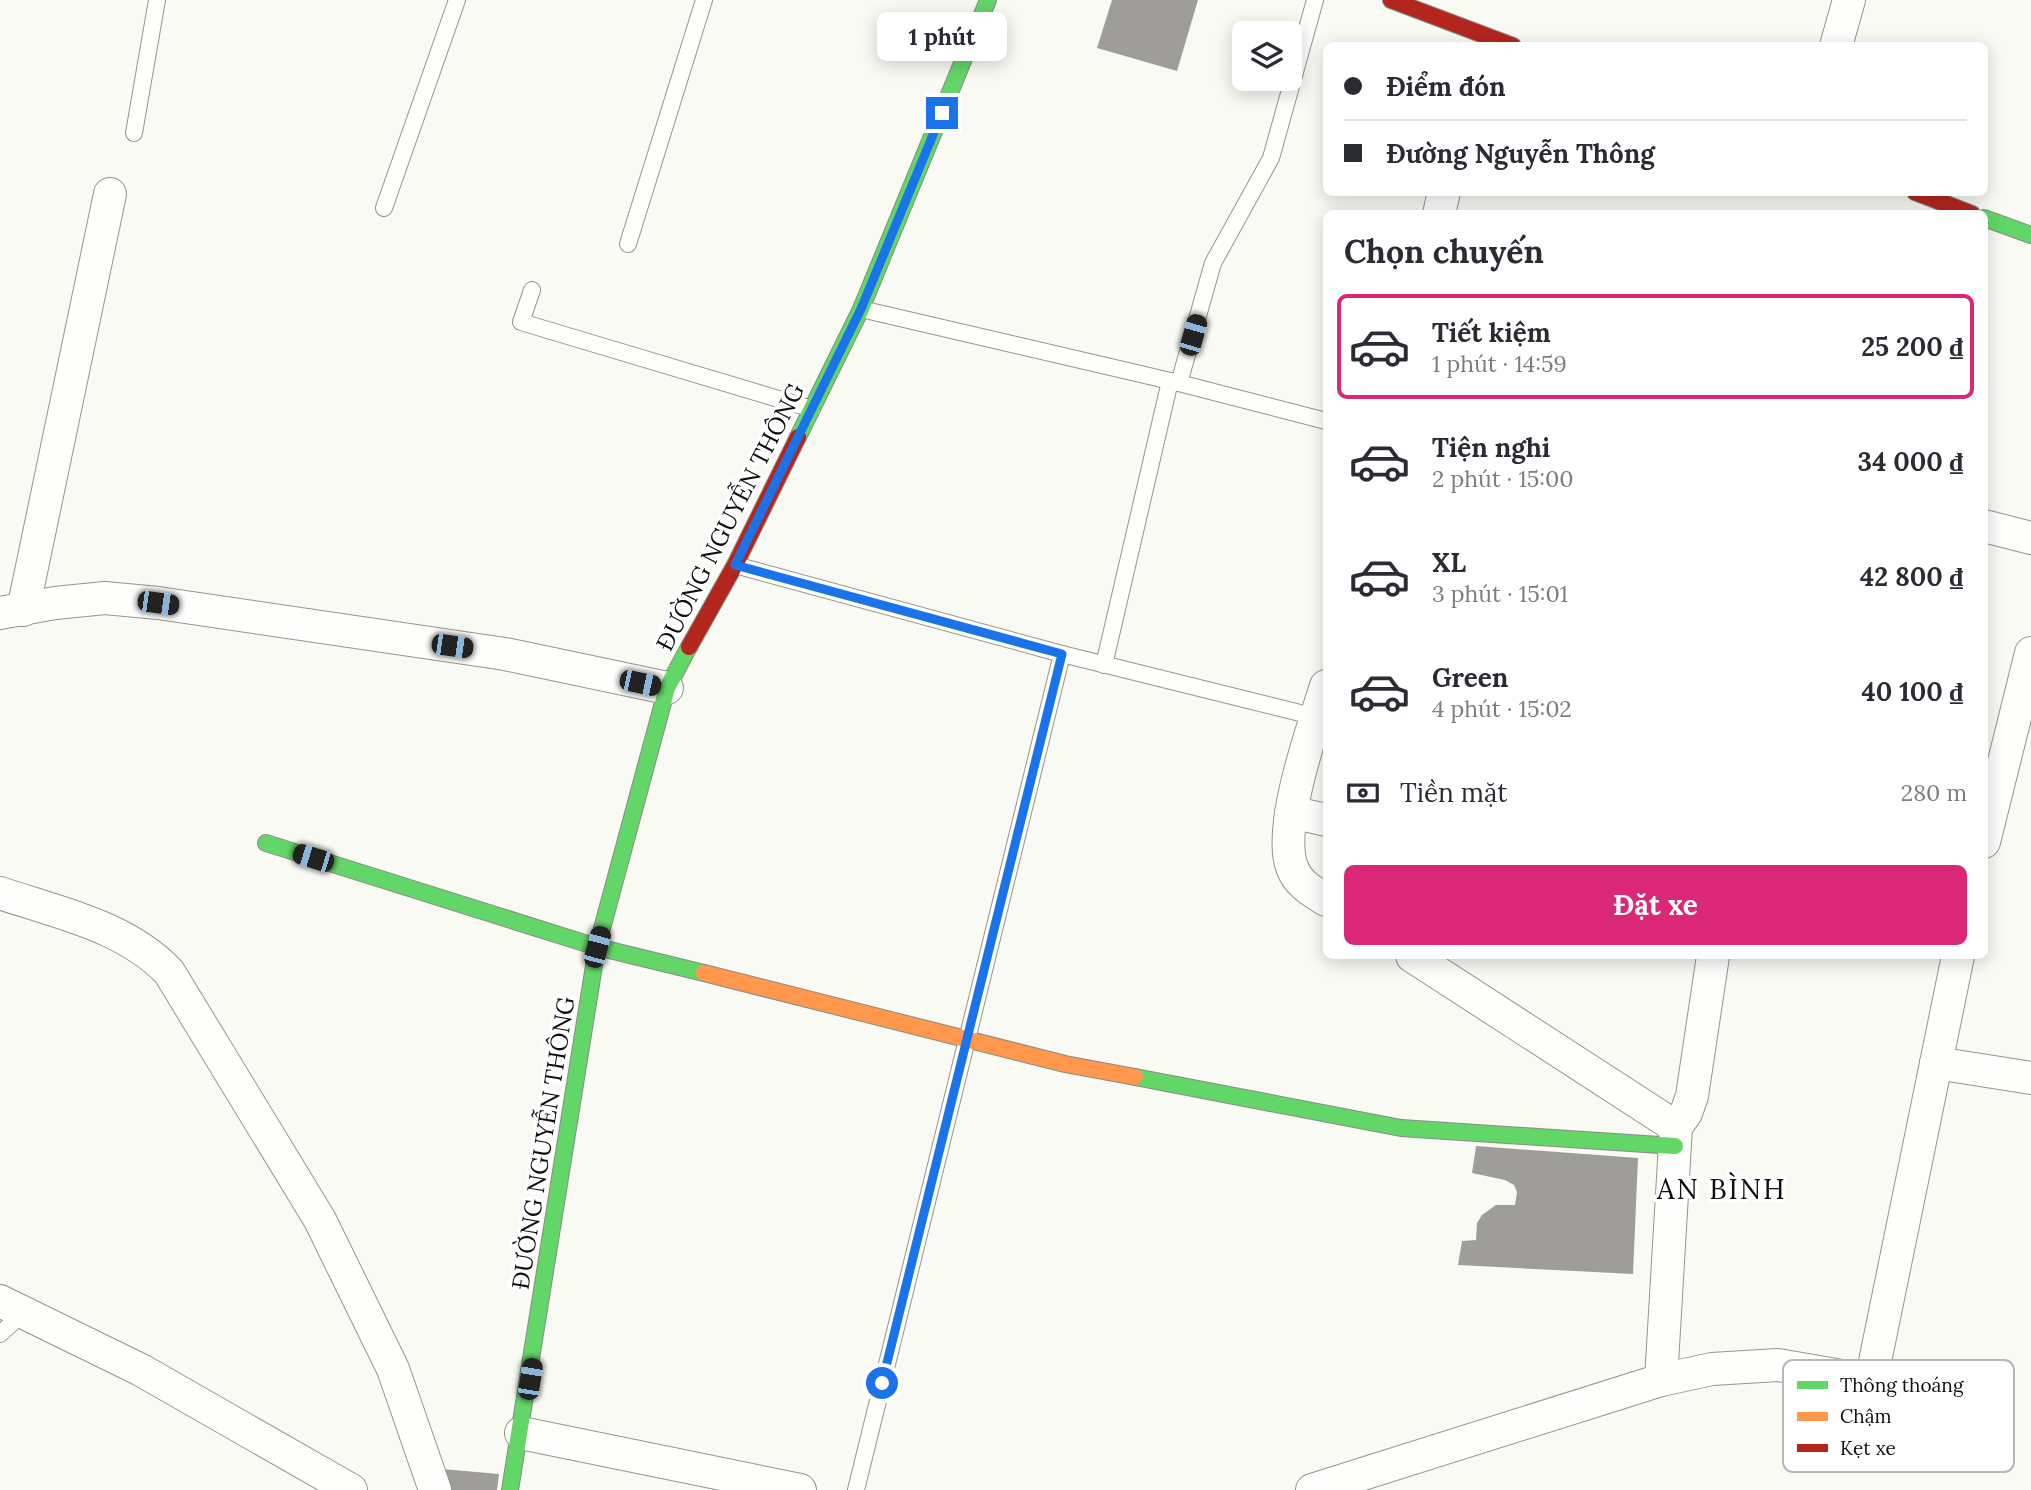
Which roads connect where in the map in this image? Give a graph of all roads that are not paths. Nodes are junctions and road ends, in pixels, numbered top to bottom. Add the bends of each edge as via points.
1 (157, 0) edge
2 (457, 0) edge
3 (704, 0) edge
4 (988, 0) edge
5 (1315, 0) edge
6 (1391, 0) edge
7 (1849, 0) edge
8 (1479, 40) edge
9 (1837, 42) edge
10 (134, 133) dead end
11 (110, 194) dead end
12 (1925, 196) edge
13 (384, 208) dead end
14 (1962, 210) edge
15 (1988, 219) edge
16 (2031, 235) edge
17 (628, 244) dead end
18 (532, 290) dead end
19 (861, 309) junction
20 (1174, 382) junction
21 (812, 409) junction
22 (1323, 420) edge
23 (1988, 527) edge
24 (2031, 538) edge
25 (735, 565) junction
26 (12, 611) edge
27 (2031, 653) edge
28 (1062, 654) junction
29 (1104, 665) junction
30 (667, 688) junction
31 (1323, 695) edge
32 (1316, 717) junction
33 (1989, 805) edge
34 (1291, 812) junction
35 (1323, 819) edge
36 (266, 843) dead end
37 (0, 892) edge
38 (1323, 898) edge
39 (597, 947) junction
40 (1416, 959) edge
41 (1713, 959) edge
42 (1951, 959) edge
43 (967, 1037) junction
44 (1936, 1063) junction
45 (2031, 1078) edge
46 (1675, 1136) junction
47 (13, 1306) edge
48 (0, 1334) edge
49 (1875, 1360) edge
50 (1783, 1366) edge
51 (1661, 1380) junction
52 (521, 1433) junction
53 (351, 1490) edge
54 (435, 1490) edge
55 (510, 1490) edge
56 (800, 1490) edge
57 (856, 1490) edge
58 (1312, 1490) edge

1 - 10 lane
2 - 13 lane
3 - 17 lane
4 - 19 street, ĐƯỜNG NGUYỄN THÔNG
5 - 20 lane via 1271,158 1213,263
6 - 8 street
7 - 9 street
11 - 26 street
12 - 14 street
15 - 16 street
18 - 21 lane via 521,322
19 - 20 lane
19 - 21 street, ĐƯỜNG NGUYỄN THÔNG
20 - 22 lane
20 - 29 lane
21 - 25 street, ĐƯỜNG NGUYỄN THÔNG
23 - 24 street
25 - 28 lane
25 - 30 street, ĐƯỜNG NGUYỄN THÔNG
26 - 30 street via 105,598 158,603 505,654
27 - 33 street
28 - 29 lane
28 - 43 lane
29 - 32 lane
30 - 39 street, ĐƯỜNG NGUYỄN THÔNG
31 - 32 street
32 - 34 street
34 - 35 street
34 - 38 street via 1288,844 1292,869 1303,886
36 - 39 street
37 - 54 street via 124,937 169,972 320,1220 393,1369
39 - 43 street
39 - 52 street, ĐƯỜNG NGUYỄN THÔNG
40 - 46 street
41 - 46 street via 1692,1096
42 - 44 street
43 - 46 street via 1066,1065 1401,1128
43 - 57 lane
44 - 45 street
44 - 49 street
46 - 51 street
47 - 48 lane
47 - 53 street via 141,1370
50 - 51 street via 1712,1369
51 - 58 street
52 - 55 street, ĐƯỜNG NGUYỄN THÔNG
52 - 56 street

